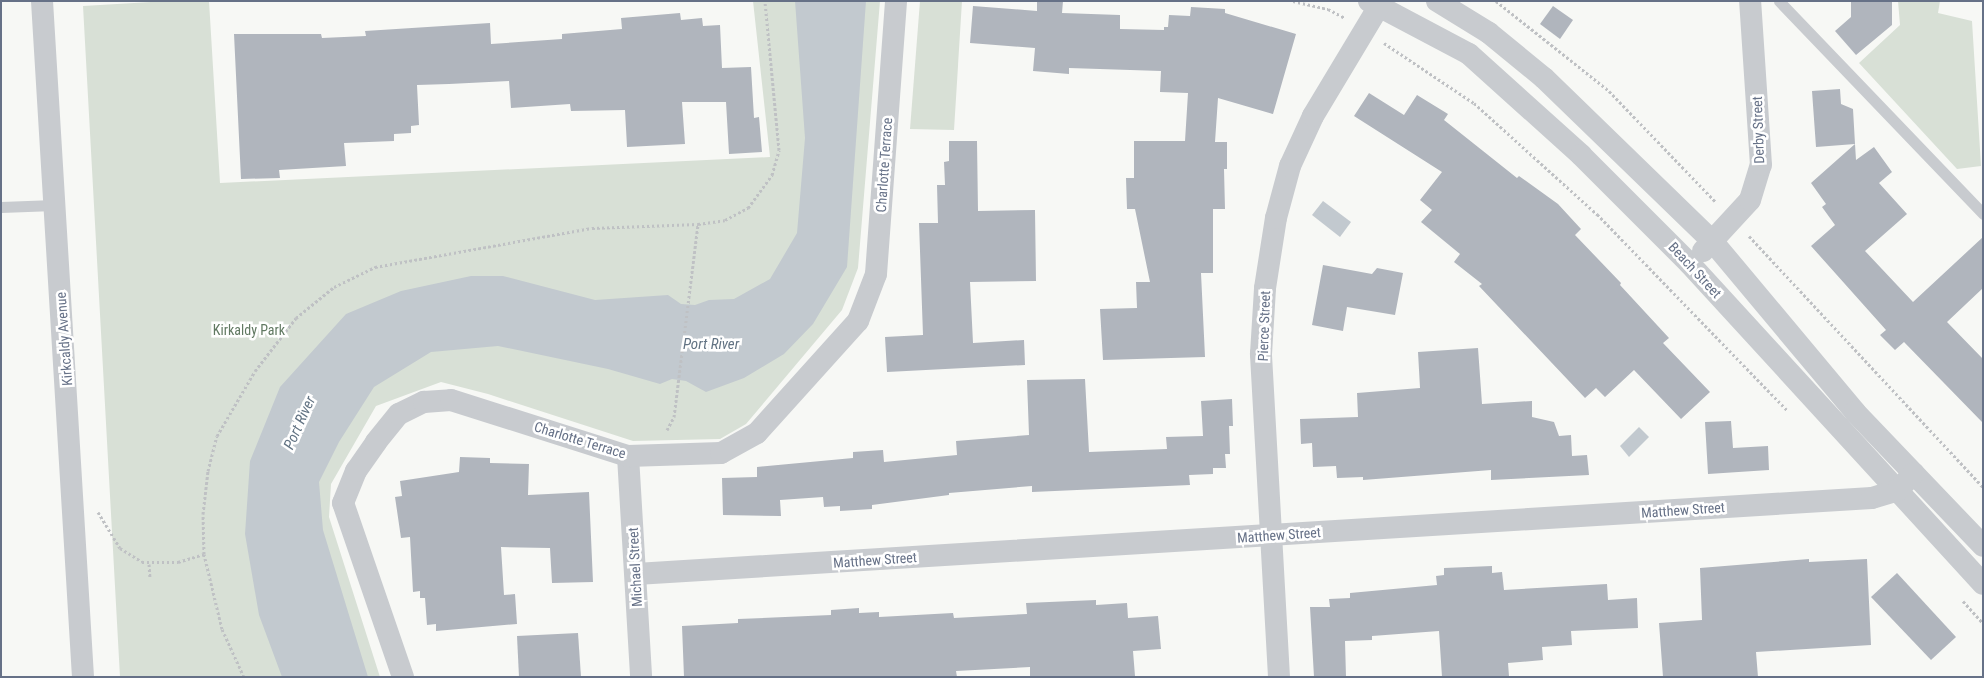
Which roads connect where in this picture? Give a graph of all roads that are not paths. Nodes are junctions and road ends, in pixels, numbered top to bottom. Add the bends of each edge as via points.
1 (42, 1) edge
2 (896, 1) edge
3 (1437, 1) edge
4 (1750, 1) edge
5 (1779, 1) edge
6 (1376, 3) edge
7 (54, 205) junction
8 (1, 207) edge
9 (1983, 214) edge
10 (1713, 242) junction
11 (1689, 263) junction
12 (628, 456) junction
13 (1914, 473) junction
14 (1898, 490) junction
15 (1270, 536) junction
16 (1983, 546) edge
17 (636, 574) junction
18 (1983, 584) edge
19 (83, 677) edge
20 (404, 677) edge
21 (641, 677) edge
22 (1278, 677) edge

1 - 7 street, Kirkcaldy Avenue
2 - 12 street, Charlotte Terrace via 876,274 858,321 757,433 721,453
3 - 10 street via 1489,33 1544,78
4 - 10 street, Derby Street via 1761,165 1750,200
5 - 9 lane
6 - 11 street, Beach Street via 1469,54 1581,155
6 - 15 street, Pierce Street via 1313,116 1290,166 1276,218 1265,288 1261,354
7 - 8 lane
7 - 19 street, Kirkcaldy Avenue via 74,485
10 - 11 street, Derby Street
10 - 13 street via 1854,412
11 - 14 street, Beach Street
12 - 17 street, Michael Street
12 - 20 street, Charlotte Terrace via 451,400 424,402 399,414 356,471 344,504
13 - 14 street
13 - 16 street
14 - 15 street, Matthew Street via 1862,499
14 - 18 street, Beach Street
15 - 17 street, Matthew Street
15 - 22 street, Pierce Street
17 - 21 street, Michael Street

